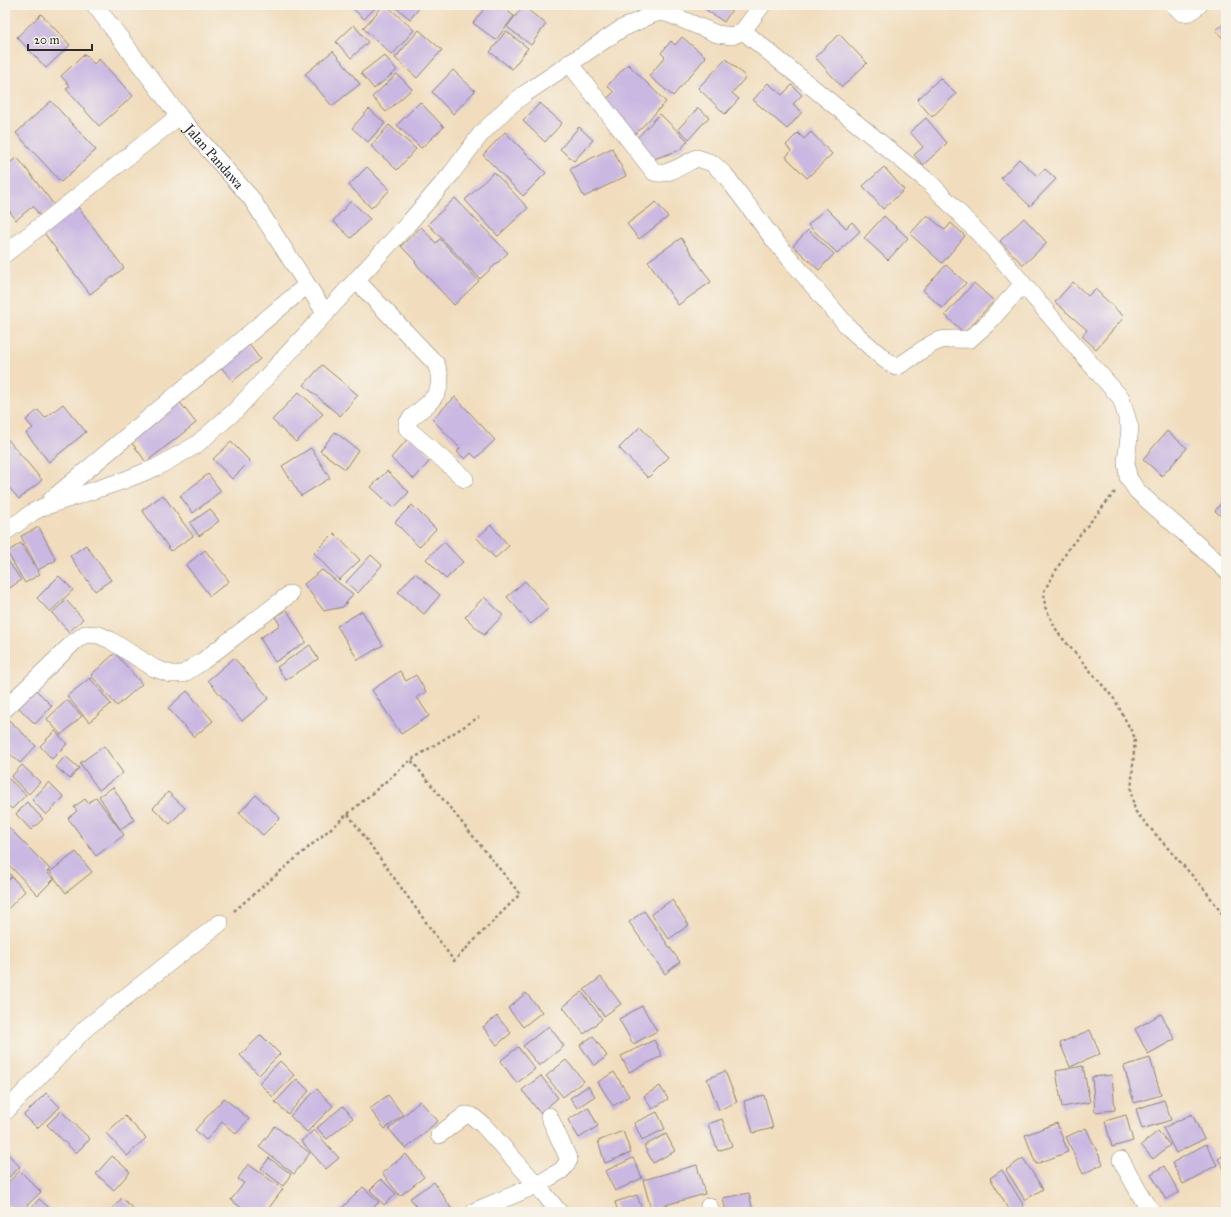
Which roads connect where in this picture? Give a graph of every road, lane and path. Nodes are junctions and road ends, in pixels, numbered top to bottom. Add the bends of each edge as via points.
1 (95, 5) edge
2 (762, 5) edge
3 (1174, 5) edge
4 (1199, 5) edge
5 (656, 9) edge
6 (743, 31) junction
7 (569, 63) junction
8 (179, 116) junction
9 (5, 254) edge
10 (356, 280) junction
11 (1023, 284) junction
12 (307, 285) junction
13 (326, 314) junction
14 (1128, 477) junction
15 (465, 479) dead end
16 (43, 507) junction
17 (5, 532) edge
18 (1226, 570) edge
19 (290, 594) dead end
20 (5, 708) edge
21 (479, 717) dead end
22 (411, 760) junction
23 (348, 814) junction
24 (1226, 918) edge
25 (220, 922) joint
26 (5, 1112) edge
27 (549, 1116) dead end
28 (438, 1135) dead end
29 (1121, 1160) dead end
30 (537, 1185) junction
31 (475, 1211) dead end
32 (559, 1212) edge
33 (1152, 1212) edge

1 - 8 street, Jalan Pandawa
2 - 6 street
3 - 4 street via 1182,13 1190,12
5 - 6 street via 717,34 732,36
5 - 7 street
6 - 11 street via 930,183 991,246
7 - 10 street via 507,108 485,130 451,174
7 - 11 street via 654,172 665,174 697,158 712,163 725,175 774,240 849,328 896,367 906,363 920,350 942,340 970,339
8 - 9 street
8 - 12 street, Jalan Pandawa via 250,198
10 - 13 street
10 - 15 street via 436,364 440,384 436,396 410,420 408,428
11 - 14 street via 1094,369 1122,398 1130,428 1126,462
12 - 13 street, Jalan Pandawa
12 - 16 street
13 - 16 street via 235,411 196,445 157,467 125,480
14 - 18 street via 1137,491
14 - 24 path via 1069,548 1044,591 1045,607 1058,634 1115,700 1135,738 1131,792 1136,811
16 - 17 street
19 - 20 street via 183,674 171,674 154,668 110,640 99,635 85,634
21 - 22 path
22 - 23 path
22 - 23 path via 520,894 454,961
23 - 25 path
25 - 26 street via 86,1028
27 - 30 street via 569,1160 562,1170
28 - 30 street via 465,1115 472,1116
29 - 33 street
30 - 31 street
30 - 32 street

